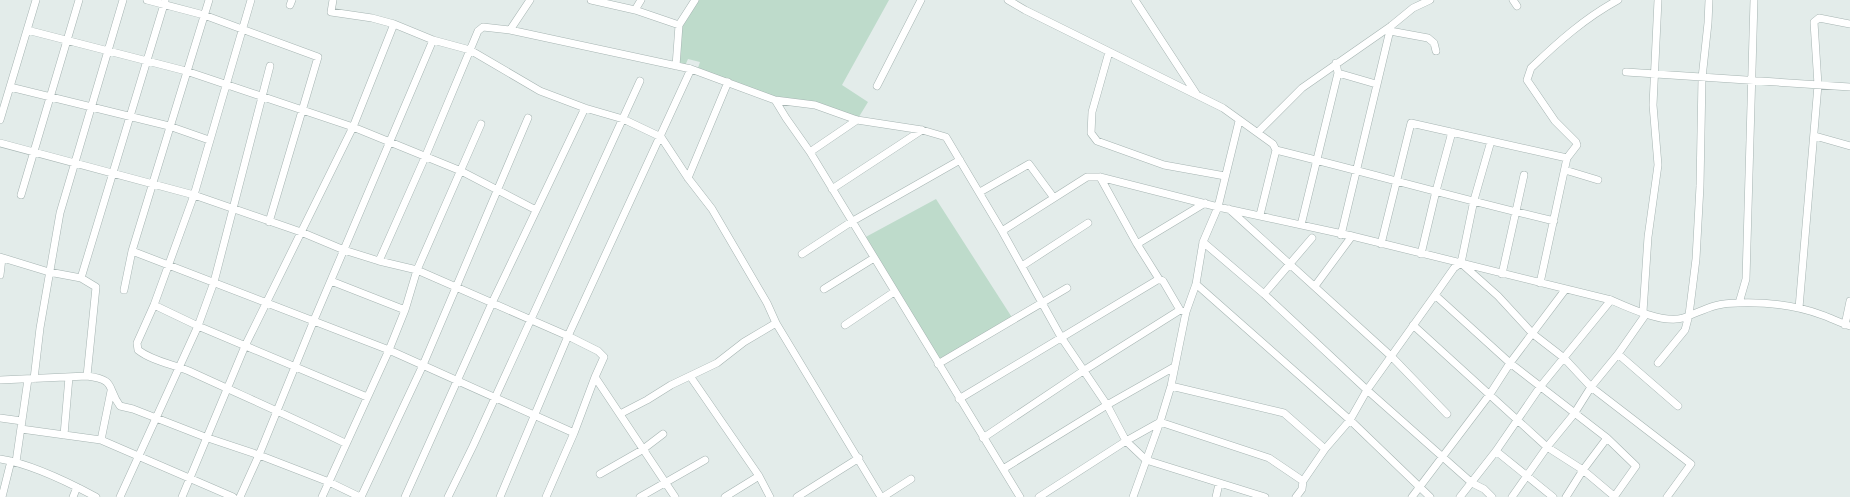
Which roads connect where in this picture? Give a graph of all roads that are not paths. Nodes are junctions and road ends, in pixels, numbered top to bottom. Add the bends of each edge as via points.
1 (36, 0) edge
2 (79, 0) edge
3 (123, 0) edge
4 (147, 0) edge
5 (209, 0) edge
6 (250, 0) edge
7 (333, 0) edge
8 (530, 0) edge
9 (591, 0) edge
10 (641, 0) edge
11 (695, 0) edge
12 (920, 0) edge
13 (1008, 0) edge
14 (1135, 0) edge
15 (1430, 0) edge
16 (1618, 0) edge
17 (1658, 0) edge
18 (1709, 0) edge
19 (1754, 0) edge
20 (165, 2) edge
21 (635, 10) junction
22 (204, 15) junction
23 (394, 24) junction
24 (1850, 24) edge
25 (679, 25) junction
26 (1390, 28) junction
27 (242, 29) junction
28 (27, 30) junction
29 (510, 30) junction
30 (67, 40) junction
31 (433, 40) junction
32 (107, 50) junction
33 (470, 50) junction
34 (1436, 51) dead end
35 (1110, 52) junction
36 (148, 60) junction
37 (1336, 62) junction
38 (270, 66) dead end
39 (676, 66) junction
40 (691, 69) junction
41 (186, 71) junction
42 (1626, 72) dead end
43 (1338, 73) junction
44 (1655, 73) junction
45 (1702, 78) junction
46 (1751, 79) junction
47 (640, 81) dead end
48 (728, 82) junction
49 (225, 83) junction
50 (1376, 84) junction
51 (1818, 84) junction
52 (877, 86) dead end
53 (10, 87) junction
54 (1850, 87) edge
55 (261, 96) junction
56 (50, 97) junction
57 (1197, 97) junction
58 (775, 100) junction
59 (91, 107) junction
60 (585, 108) junction
61 (301, 110) junction
62 (130, 117) junction
63 (528, 118) dead end
64 (623, 119) junction
65 (0, 120) edge
66 (857, 120) junction
67 (1239, 121) junction
68 (480, 124) dead end
69 (170, 126) junction
70 (353, 127) junction
71 (922, 130) junction
72 (1258, 132) junction
73 (1452, 132) junction
74 (1815, 136) junction
75 (661, 137) junction
76 (208, 140) junction
77 (391, 141) junction
78 (1491, 142) junction
79 (0, 143) edge
80 (1850, 146) edge
81 (1276, 150) junction
82 (34, 152) junction
83 (810, 152) junction
84 (426, 155) junction
85 (1567, 158) junction
86 (960, 160) junction
87 (1316, 160) junction
88 (75, 163) junction
89 (1355, 170) junction
90 (1565, 170) junction
91 (461, 171) junction
92 (112, 173) junction
93 (1524, 175) dead end
94 (1226, 176) junction
95 (1100, 177) junction
96 (688, 178) junction
97 (1598, 180) dead end
98 (1395, 182) junction
99 (152, 183) junction
100 (832, 189) junction
101 (497, 191) junction
102 (1436, 191) junction
103 (980, 192) junction
104 (21, 195) dead end
105 (194, 195) junction
106 (1054, 198) junction
107 (1474, 200) junction
108 (1205, 203) junction
109 (1218, 207) junction
110 (232, 208) junction
111 (1228, 209) junction
112 (536, 210) junction
113 (1515, 212) junction
114 (1260, 216) junction
115 (1554, 221) junction
116 (269, 222) junction
117 (851, 222) junction
118 (1088, 223) dead end
119 (1301, 225) junction
120 (1002, 231) junction
121 (301, 232) junction
122 (1341, 235) junction
123 (1352, 236) junction
124 (1312, 238) dead end
125 (1203, 242) junction
126 (1137, 244) junction
127 (1381, 244) junction
128 (344, 250) junction
129 (132, 251) junction
130 (802, 254) dead end
131 (1421, 254) junction
132 (1, 258) edge
133 (874, 258) junction
134 (379, 261) junction
135 (1461, 263) junction
136 (168, 264) junction
137 (1291, 264) junction
138 (1022, 266) junction
139 (417, 270) junction
140 (49, 272) junction
141 (1502, 274) junction
142 (0, 275) edge
143 (81, 278) junction
144 (1159, 278) junction
145 (331, 281) junction
146 (214, 282) junction
147 (1540, 283) junction
148 (1196, 284) junction
149 (455, 286) junction
150 (1315, 286) junction
151 (1067, 288) dead end
152 (824, 289) dead end
153 (124, 290) dead end
154 (1565, 290) junction
155 (894, 292) junction
156 (1264, 294) junction
157 (1435, 295) junction
158 (1611, 300) junction
159 (1042, 301) junction
160 (1850, 301) edge
161 (267, 302) junction
162 (492, 303) junction
163 (1739, 303) junction
164 (154, 305) junction
165 (1799, 308) junction
166 (404, 310) junction
167 (1183, 311) junction
168 (1644, 313) junction
169 (1689, 315) junction
170 (314, 320) junction
171 (531, 320) junction
172 (776, 323) junction
173 (845, 325) dead end
174 (1413, 325) junction
175 (1848, 325) edge
176 (198, 326) junction
177 (1533, 334) junction
178 (568, 336) junction
179 (1061, 337) junction
180 (245, 346) junction
181 (389, 350) junction
182 (1618, 354) junction
183 (1392, 357) junction
184 (1564, 358) junction
185 (1510, 363) junction
186 (1658, 363) dead end
187 (938, 364) junction
188 (423, 365) junction
189 (180, 367) junction
190 (1174, 367) junction
191 (295, 368) junction
192 (1083, 371) junction
193 (87, 376) junction
194 (690, 376) junction
195 (69, 377) junction
196 (595, 377) junction
197 (31, 379) junction
198 (0, 380) edge
199 (457, 380) junction
200 (1171, 386) junction
201 (111, 387) junction
202 (1540, 387) junction
203 (1591, 387) junction
204 (226, 388) junction
205 (1367, 390) junction
206 (1490, 394) junction
207 (367, 397) junction
208 (496, 398) junction
209 (959, 399) junction
210 (1106, 405) junction
211 (1678, 406) dead end
212 (278, 410) junction
213 (620, 414) junction
214 (1447, 414) dead end
215 (1574, 414) junction
216 (535, 415) junction
217 (0, 418) edge
218 (157, 419) junction
219 (1517, 419) junction
220 (1350, 420) junction
221 (22, 421) junction
222 (1160, 422) junction
223 (21, 429) junction
224 (574, 433) junction
225 (663, 434) dead end
226 (64, 435) junction
227 (205, 437) junction
228 (983, 438) junction
229 (1606, 438) junction
230 (101, 440) junction
231 (1126, 441) junction
232 (346, 442) junction
233 (1546, 447) junction
234 (1325, 449) junction
235 (642, 450) junction
236 (1496, 451) junction
237 (259, 455) junction
238 (140, 457) junction
239 (1443, 457) junction
240 (859, 458) junction
241 (0, 459) edge
242 (705, 460) dead end
243 (1146, 460) junction
244 (13, 462) junction
245 (1003, 469) junction
246 (1583, 470) junction
247 (600, 474) dead end
248 (759, 476) junction
249 (1527, 477) junction
250 (189, 479) junction
251 (911, 479) dead end
252 (666, 481) junction
253 (1303, 481) junction
254 (329, 482) junction
255 (1472, 483) junction
256 (1219, 484) junction
257 (77, 487) junction
258 (1420, 488) junction
259 (2, 497) edge
260 (73, 497) edge
261 (96, 497) edge
262 (120, 497) edge
263 (182, 497) edge
264 (233, 497) edge
265 (240, 497) edge
266 (322, 497) edge
267 (361, 497) edge
268 (405, 497) edge
269 (448, 497) edge
270 (500, 497) edge
271 (546, 497) edge
272 (640, 497) edge
273 (675, 497) edge
274 (725, 497) edge
275 (770, 497) edge
276 (797, 497) edge
277 (882, 497) edge
278 (1020, 497) edge
279 (1039, 497) edge
280 (1133, 497) edge
281 (1216, 497) edge
282 (1265, 497) edge
283 (1296, 497) edge
284 (1412, 497) edge
285 (1430, 497) edge
286 (1460, 497) edge
287 (1492, 497) edge
288 (1512, 497) edge
289 (1553, 497) edge
290 (1566, 497) edge
291 (1615, 497) edge
292 (1667, 497) edge

1 - 28 street
2 - 30 street
3 - 32 street
4 - 20 street
5 - 22 street
6 - 27 street
7 - 23 street via 332,12
8 - 29 street
9 - 21 street
10 - 21 street
11 - 25 street
12 - 52 street
13 - 35 street
14 - 57 street
15 - 26 street via 1413,8
16 - 85 street via 1561,39 1528,74 1528,80 1555,122 1576,142 1577,145
17 - 44 street
18 - 45 street
19 - 46 street
20 - 22 street
20 - 36 street
21 - 25 street
22 - 27 street
22 - 41 street
23 - 31 street
23 - 70 street
24 - 51 street via 1819,18 1814,22
25 - 39 street
26 - 34 street via 1428,38 1434,43
26 - 37 street
26 - 50 street
27 - 49 street
27 - 61 street via 318,57
28 - 30 street
28 - 53 street
29 - 33 street via 480,28
29 - 39 street
30 - 32 street
30 - 56 street
31 - 33 street
31 - 77 street
32 - 36 street
32 - 59 street
33 - 60 street via 540,91
33 - 84 street
35 - 57 street
35 - 94 street via 1092,112 1091,133 1097,141 1164,165
36 - 41 street
36 - 62 street
37 - 43 street
37 - 72 street via 1302,88
38 - 55 street
39 - 40 street
40 - 48 street
40 - 75 street
41 - 49 street
41 - 69 street
42 - 44 street
43 - 50 street
43 - 87 street
44 - 45 street
44 - 168 street via 1653,105 1658,166 1648,237
45 - 46 street
45 - 169 street via 1700,193
46 - 51 street
46 - 163 street via 1746,278
47 - 64 street
48 - 58 street
48 - 96 street
49 - 55 street
49 - 76 street
50 - 89 street
51 - 54 street
51 - 74 street
53 - 56 street
53 - 65 street
55 - 61 street
55 - 110 street
56 - 59 street
56 - 82 street
57 - 67 street via 1223,108
58 - 66 street via 815,105
58 - 83 street
59 - 62 street
59 - 88 street
60 - 64 street
60 - 112 street
61 - 70 street
61 - 116 street
62 - 69 street
62 - 92 street
63 - 101 street
64 - 75 street
64 - 171 street
66 - 71 street
66 - 83 street
67 - 72 street
67 - 94 street
68 - 91 street
69 - 76 street
69 - 99 street
70 - 77 street
70 - 121 street
71 - 86 street via 946,137
71 - 100 street
72 - 81 street via 1273,144
73 - 78 street
73 - 98 street via 1411,123
73 - 102 street
74 - 80 street
74 - 165 street
75 - 96 street
75 - 178 street
76 - 105 street
77 - 84 street
77 - 128 street
78 - 85 street
78 - 107 street
79 - 82 street
81 - 87 street
81 - 114 street
82 - 88 street
82 - 104 street
83 - 100 street
84 - 91 street
84 - 134 street
85 - 90 street
86 - 103 street
86 - 117 street
87 - 89 street
87 - 119 street
88 - 92 street
88 - 140 street via 60,213
89 - 98 street
89 - 122 street
90 - 97 street
90 - 115 street
91 - 101 street
91 - 139 street
92 - 99 street
92 - 143 street
93 - 113 street
94 - 109 street
95 - 106 street via 1087,177
95 - 108 street
95 - 126 street
96 - 172 street via 712,209
98 - 102 street
98 - 127 street
99 - 105 street
99 - 129 street
100 - 117 street
101 - 112 street
101 - 149 street
102 - 107 street
102 - 131 street
103 - 106 street via 1029,164
103 - 120 street
105 - 110 street
105 - 136 street
106 - 120 street
107 - 113 street
107 - 135 street
108 - 109 street
108 - 126 street
109 - 111 street
109 - 125 street
110 - 116 street
110 - 146 street
111 - 114 street
111 - 137 street
112 - 162 street
113 - 115 street
113 - 141 street
114 - 119 street
115 - 147 street
116 - 121 street
117 - 130 street
117 - 133 street
118 - 138 street
119 - 122 street
120 - 138 street
121 - 128 street
121 - 161 street
122 - 123 street
123 - 127 street
123 - 150 street
124 - 137 street
125 - 148 street
125 - 156 street
126 - 144 street
127 - 131 street
128 - 134 street
128 - 145 street
129 - 136 street
129 - 153 street
131 - 135 street
132 - 140 street
132 - 142 street
133 - 152 street
133 - 155 street
134 - 139 street
135 - 141 street
135 - 157 street via 1454,268
135 - 177 street via 1498,296
136 - 146 street
136 - 164 street
137 - 150 street
137 - 156 street
138 - 159 street
139 - 149 street
139 - 166 street
140 - 143 street
140 - 197 street
141 - 147 street
143 - 193 street via 96,287 97,292
144 - 167 street
144 - 179 street
145 - 166 street
145 - 170 street
146 - 161 street
146 - 176 street
147 - 154 street
148 - 167 street
148 - 220 street
149 - 162 street
149 - 188 street
150 - 183 street
151 - 159 street
154 - 158 street
154 - 177 street
155 - 173 street
155 - 187 street
156 - 205 street
157 - 174 street
157 - 185 street
158 - 168 street
158 - 184 street
159 - 179 street
159 - 187 street
160 - 175 street
161 - 170 street
161 - 180 street
162 - 171 street
162 - 199 street
163 - 165 street via 1778,304
163 - 169 street via 1723,303
164 - 176 street
164 - 189 street via 137,343 138,350
165 - 175 street
166 - 181 street
167 - 190 street
167 - 192 street
168 - 169 street via 1668,319
168 - 182 street
169 - 186 street via 1685,330
170 - 181 street
170 - 191 street
171 - 178 street
171 - 208 street
172 - 194 street via 744,342 718,363
172 - 240 street
174 - 183 street
174 - 206 street
176 - 180 street
176 - 189 street
177 - 184 street
177 - 185 street
178 - 196 street via 598,351 604,357
178 - 216 street
179 - 192 street
179 - 209 street
180 - 191 street
180 - 204 street
181 - 188 street
181 - 207 street
182 - 203 street
182 - 211 street
183 - 205 street
183 - 214 street
184 - 202 street
184 - 203 street
185 - 202 street
185 - 206 street
187 - 209 street
188 - 199 street
188 - 267 street
189 - 204 street
189 - 218 street
190 - 200 street
190 - 210 street
191 - 207 street
191 - 212 street
192 - 210 street
192 - 228 street
193 - 195 street
193 - 201 street via 107,380
194 - 213 street
194 - 248 street
195 - 197 street
195 - 226 street
196 - 213 street
196 - 224 street
197 - 198 street
197 - 221 street
199 - 208 street
199 - 268 street
200 - 222 street
200 - 234 street via 1284,413
201 - 218 street via 120,406
201 - 230 street
202 - 215 street
202 - 219 street
203 - 215 street
203 - 292 street via 1691,464
204 - 212 street
204 - 227 street
205 - 220 street
205 - 239 street
206 - 219 street
206 - 239 street
207 - 232 street
208 - 216 street
208 - 269 street
209 - 228 street
210 - 231 street
210 - 245 street
212 - 232 street
212 - 237 street
213 - 235 street
215 - 229 street
215 - 233 street
216 - 224 street
216 - 270 street
217 - 221 street
218 - 227 street
218 - 238 street
219 - 233 street
219 - 236 street
220 - 234 street
220 - 258 street
221 - 223 street
222 - 231 street
222 - 243 street
222 - 253 street via 1269,458
223 - 226 street
223 - 244 street
224 - 271 street
225 - 235 street
226 - 230 street
227 - 237 street
227 - 250 street
228 - 245 street
229 - 246 street
229 - 291 street via 1636,466
230 - 238 street
231 - 243 street
231 - 279 street
232 - 254 street
233 - 246 street
233 - 249 street
234 - 253 street
235 - 247 street
235 - 252 street
236 - 249 street
236 - 255 street
237 - 254 street
237 - 265 street
238 - 250 street
238 - 262 street
239 - 255 street
239 - 258 street
240 - 276 street
240 - 277 street
241 - 244 street
242 - 252 street
243 - 256 street
243 - 280 street
244 - 257 street
244 - 259 street
245 - 278 street
246 - 290 street
246 - 291 street
248 - 274 street
248 - 275 street
249 - 288 street
249 - 289 street
250 - 263 street
250 - 264 street
251 - 277 street
252 - 272 street
252 - 273 street
253 - 283 street via 1302,489
254 - 266 street
254 - 267 street
255 - 286 street
255 - 287 street
256 - 281 street
256 - 282 street
257 - 260 street
257 - 261 street
258 - 284 street
258 - 285 street

